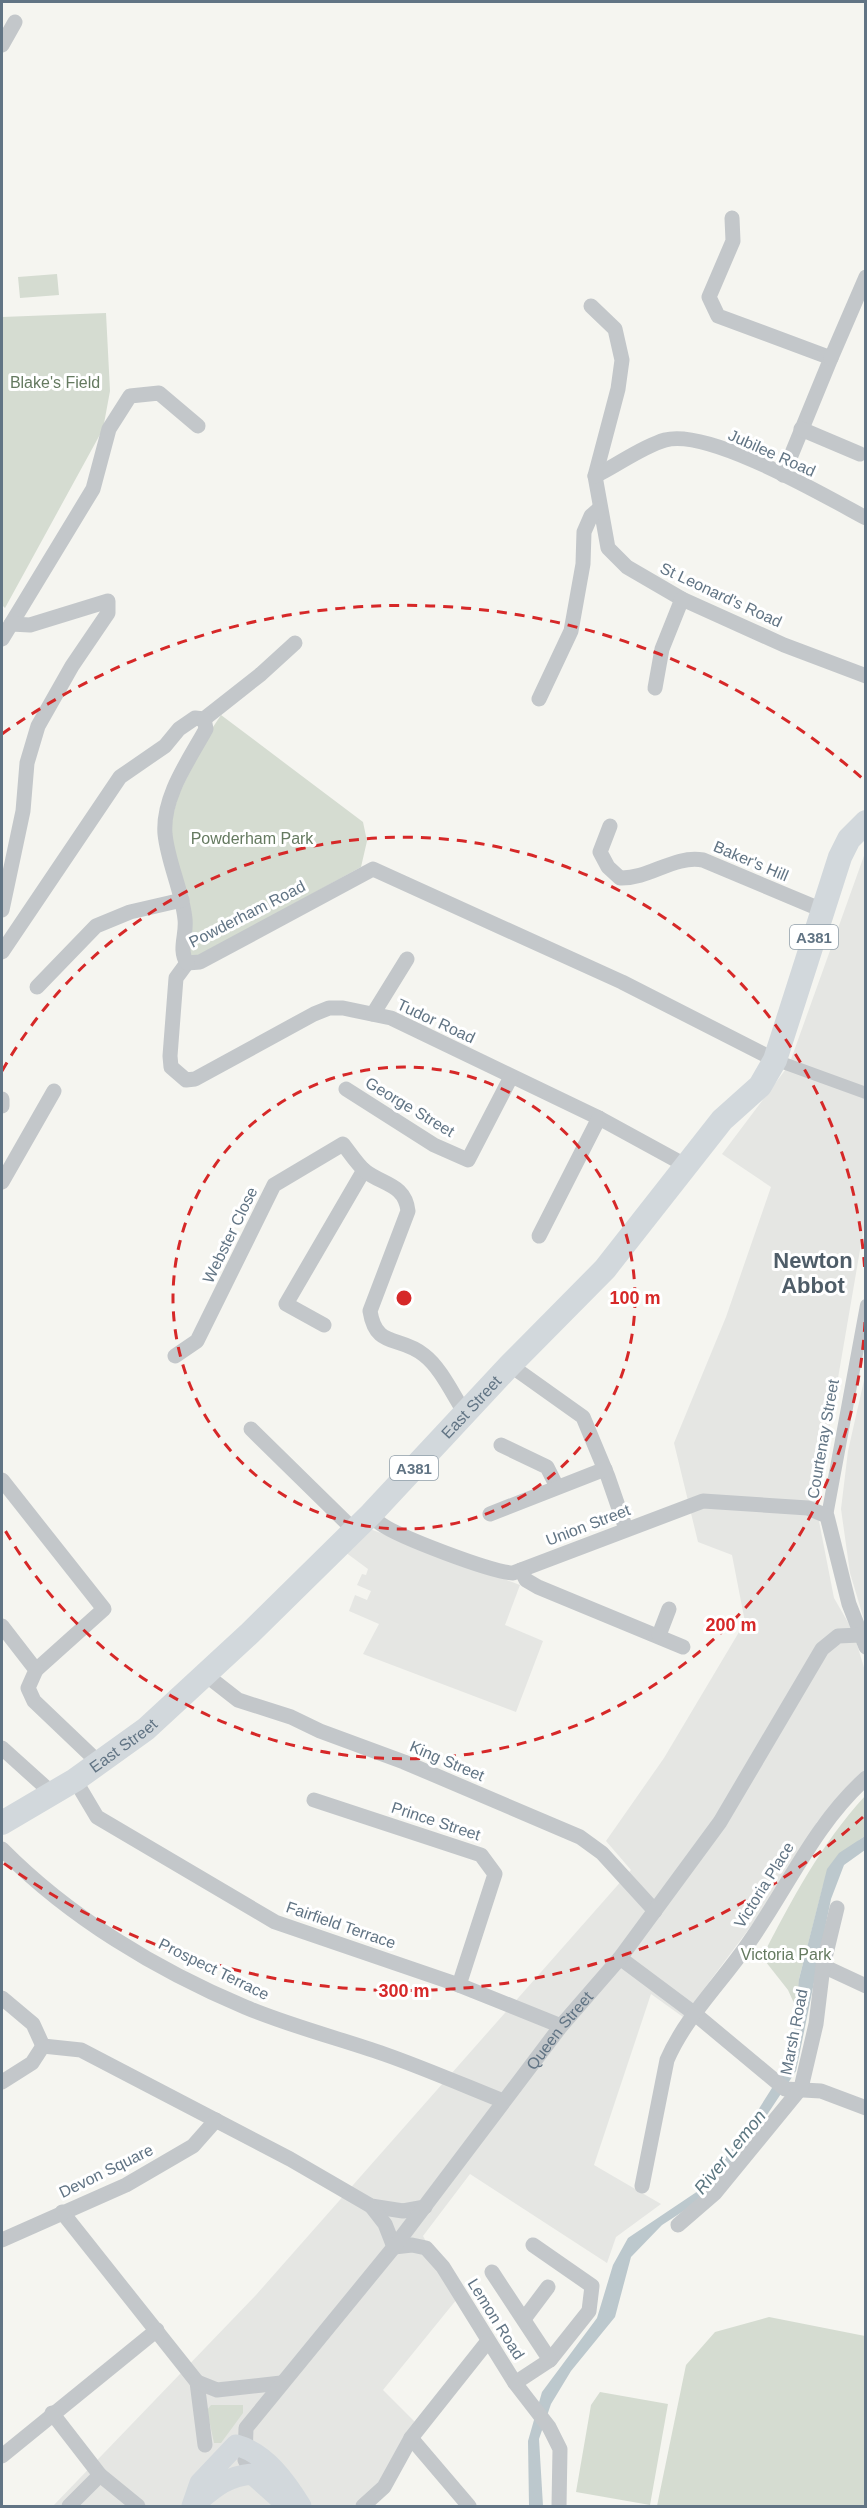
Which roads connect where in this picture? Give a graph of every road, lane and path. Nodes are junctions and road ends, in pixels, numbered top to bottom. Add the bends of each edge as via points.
1 (15, 22) dead end
2 (2, 45) edge
3 (732, 218) dead end
4 (866, 277) edge
5 (591, 306) dead end
6 (831, 358) junction
7 (198, 426) dead end
8 (801, 429) junction
9 (860, 454) dead end
10 (783, 475) junction
11 (595, 476) junction
12 (599, 509) junction
13 (866, 518) edge
14 (682, 599) junction
15 (11, 624) junction
16 (2, 638) edge
17 (295, 643) dead end
18 (866, 676) edge
19 (655, 688) dead end
20 (539, 699) dead end
21 (204, 719) junction
22 (866, 822) edge
23 (610, 826) dead end
24 (182, 900) junction
25 (2, 910) edge
26 (822, 910) junction
27 (2, 952) edge
28 (407, 959) dead end
29 (187, 963) junction
30 (37, 987) dead end
31 (373, 1014) junction
32 (776, 1060) junction
33 (510, 1077) junction
34 (346, 1089) dead end
35 (54, 1091) dead end
36 (866, 1093) edge
37 (2, 1098) edge
38 (2, 1106) edge
39 (599, 1118) junction
40 (685, 1165) junction
41 (364, 1170) junction
42 (2, 1182) edge
43 (539, 1236) dead end
44 (866, 1305) edge
45 (324, 1325) dead end
46 (175, 1356) dead end
47 (861, 1358) edge
48 (510, 1365) junction
49 (465, 1413) junction
50 (251, 1429) dead end
51 (501, 1445) dead end
52 (604, 1469) junction
53 (2, 1480) edge
54 (557, 1487) junction
55 (490, 1514) dead end
56 (827, 1516) junction
57 (363, 1522) junction
58 (626, 1529) junction
59 (521, 1570) junction
60 (669, 1609) dead end
61 (2, 1626) edge
62 (659, 1635) junction
63 (863, 1641) edge
64 (683, 1647) dead end
65 (36, 1670) junction
66 (206, 1675) junction
67 (2, 1748) edge
68 (99, 1763) junction
69 (866, 1778) edge
70 (75, 1780) junction
71 (53, 1794) junction
72 (314, 1800) dead end
73 (2, 1823) edge
74 (2, 1849) edge
75 (837, 1908) dead end
76 (655, 1911) junction
77 (620, 1958) junction
78 (823, 1966) junction
79 (459, 1985) junction
80 (866, 1986) edge
81 (2, 1998) edge
82 (695, 2014) junction
83 (561, 2026) junction
84 (43, 2046) junction
85 (2, 2082) edge
86 (801, 2088) junction
87 (503, 2101) junction
88 (866, 2108) edge
89 (216, 2120) junction
90 (642, 2186) dead end
91 (371, 2206) junction
92 (425, 2207) junction
93 (62, 2212) junction
94 (678, 2225) dead end
95 (2, 2240) edge
96 (533, 2245) dead end
97 (394, 2247) junction
98 (492, 2272) dead end
99 (548, 2287) dead end
100 (524, 2319) junction
101 (158, 2330) junction
102 (488, 2341) junction
103 (550, 2360) junction
104 (197, 2382) junction
105 (281, 2383) junction
106 (515, 2383) junction
107 (52, 2413) junction
108 (411, 2438) junction
109 (243, 2440) junction
110 (205, 2445) dead end
111 (2, 2456) edge
112 (252, 2474) junction
113 (100, 2475) junction
114 (69, 2506) edge
115 (138, 2506) edge
116 (192, 2506) edge
117 (288, 2506) edge
118 (301, 2506) edge
119 (363, 2506) edge
120 (469, 2506) edge
121 (559, 2506) edge

1 - 2 street
3 - 6 street via 733,241 708,297 718,316
4 - 6 street
5 - 11 street, St Leonard's Road via 615,329 622,360
6 - 8 street
7 - 15 street via 159,393 130,396 109,429 93,489
8 - 9 street
8 - 10 street
10 - 11 street, Jubilee Road via 732,452 680,438 665,440
10 - 13 street, Jubilee Road
11 - 12 street, St Leonard's Road
12 - 14 street, St Leonard's Road via 608,548 616,558
12 - 20 street via 584,532 583,564 571,631
14 - 18 street, St Leonard's Road via 784,645
14 - 19 street via 662,649
15 - 16 street
15 - 25 street via 30,625 108,601 108,613 38,726 27,763 23,811
17 - 21 street
21 - 24 street, Powderham Road via 206,729 165,814 165,835
21 - 27 street via 195,718 179,729 165,746 120,777
22 - 26 main road, A381 via 849,838
23 - 26 street, Baker's Hill via 600,852 620,878 636,879 692,858
24 - 29 street, Powderham Road via 186,922 182,955
24 - 30 street via 130,912 96,926
26 - 32 main road, A381
28 - 31 street
29 - 31 street, Tudor Road via 176,978 170,1056 171,1067 186,1080 195,1079 329,1008
29 - 32 street, Powderham Road via 200,962 373,869 622,981
31 - 33 street, Tudor Road via 391,1018
32 - 36 street
32 - 40 main road, East Street / A381 via 760,1086 722,1120
33 - 34 street, George Street via 468,1160 434,1145
33 - 39 street, Tudor Road
35 - 42 street
37 - 38 street
39 - 40 street, Tudor Road
39 - 43 street
40 - 48 main road, East Street / A381 via 605,1269
41 - 45 street via 286,1304
41 - 46 street, Webster Close via 343,1144 274,1185 197,1341
41 - 49 street, Webster Close via 404,1194 408,1211 370,1311 372,1325 382,1336 424,1355
44 - 47 street, Courtenay Street
47 - 56 street, Courtenay Street
48 - 49 main road, East Street / A381
48 - 52 street via 583,1417
49 - 57 main road, East Street / A381
50 - 57 street, Union Street
51 - 54 street via 547,1467
52 - 54 street
52 - 58 street
53 - 65 street via 104,1609
54 - 55 street
56 - 58 street, Union Street via 808,1508 703,1501
56 - 63 street, Courtenay Street via 849,1604
57 - 59 street, Union Street via 380,1524 505,1573
57 - 66 main road, East Street / A381
58 - 59 street, Union Street
59 - 62 street via 526,1580 538,1587
60 - 62 street
61 - 65 street
62 - 64 street
63 - 76 street, Queen Street via 838,1636 822,1649 720,1822
65 - 68 street via 28,1688 34,1701
66 - 68 main road, East Street / A381 via 146,1729
66 - 76 street, King Street via 238,1700 404,1762 580,1837 602,1853
67 - 71 street
68 - 70 main road, East Street / A381
69 - 82 street, Victoria Place via 823,1823 751,1940
70 - 71 main road, East Street / A381
70 - 79 street, Fairfield Terrace via 97,1817 275,1923
71 - 73 main road, East Street / A381
72 - 79 street, Prince Street via 481,1855 495,1875
74 - 87 street, Prospect Terrace via 30,1878 88,1922 220,1996
75 - 78 street, Marsh Road
76 - 77 street, Queen Street
77 - 82 street
77 - 83 street, Queen Street
78 - 80 street
78 - 86 street, Marsh Road via 814,2034
79 - 83 street, Fairfield Terrace
81 - 84 street via 33,2024
82 - 86 street via 785,2089
82 - 90 street, Victoria Place via 667,2060
83 - 87 street, Queen Street
84 - 85 street via 32,2063
84 - 89 street via 81,2050
86 - 88 street via 821,2091
86 - 94 street, Marsh Road via 715,2193
87 - 92 street, Queen Street
89 - 91 street
89 - 93 street, Devon Square via 193,2146 126,2184
91 - 92 street via 403,2211
91 - 97 street via 388,2229
92 - 97 street, Queen Street
93 - 95 street, Devon Square
93 - 101 street
96 - 103 street, Lemon Road via 592,2286 589,2311
97 - 102 street, Lemon Road via 426,2248 443,2267
97 - 105 street, Queen Street
98 - 100 street
99 - 100 street
100 - 103 street
101 - 104 street
101 - 107 street
102 - 106 street, Lemon Road
102 - 108 street
103 - 106 street, Lemon Road
104 - 105 street via 217,2390
104 - 110 street
105 - 109 street, Queen Street
106 - 121 street, Lemon Road via 560,2449
107 - 111 street
107 - 113 street
108 - 119 street via 384,2487
108 - 120 street
109 - 112 street via 244,2460
109 - 116 main road, Queen Street via 200,2483
109 - 118 main road via 286,2482
112 - 116 main road via 222,2481
112 - 117 main road
113 - 114 street
113 - 115 street

